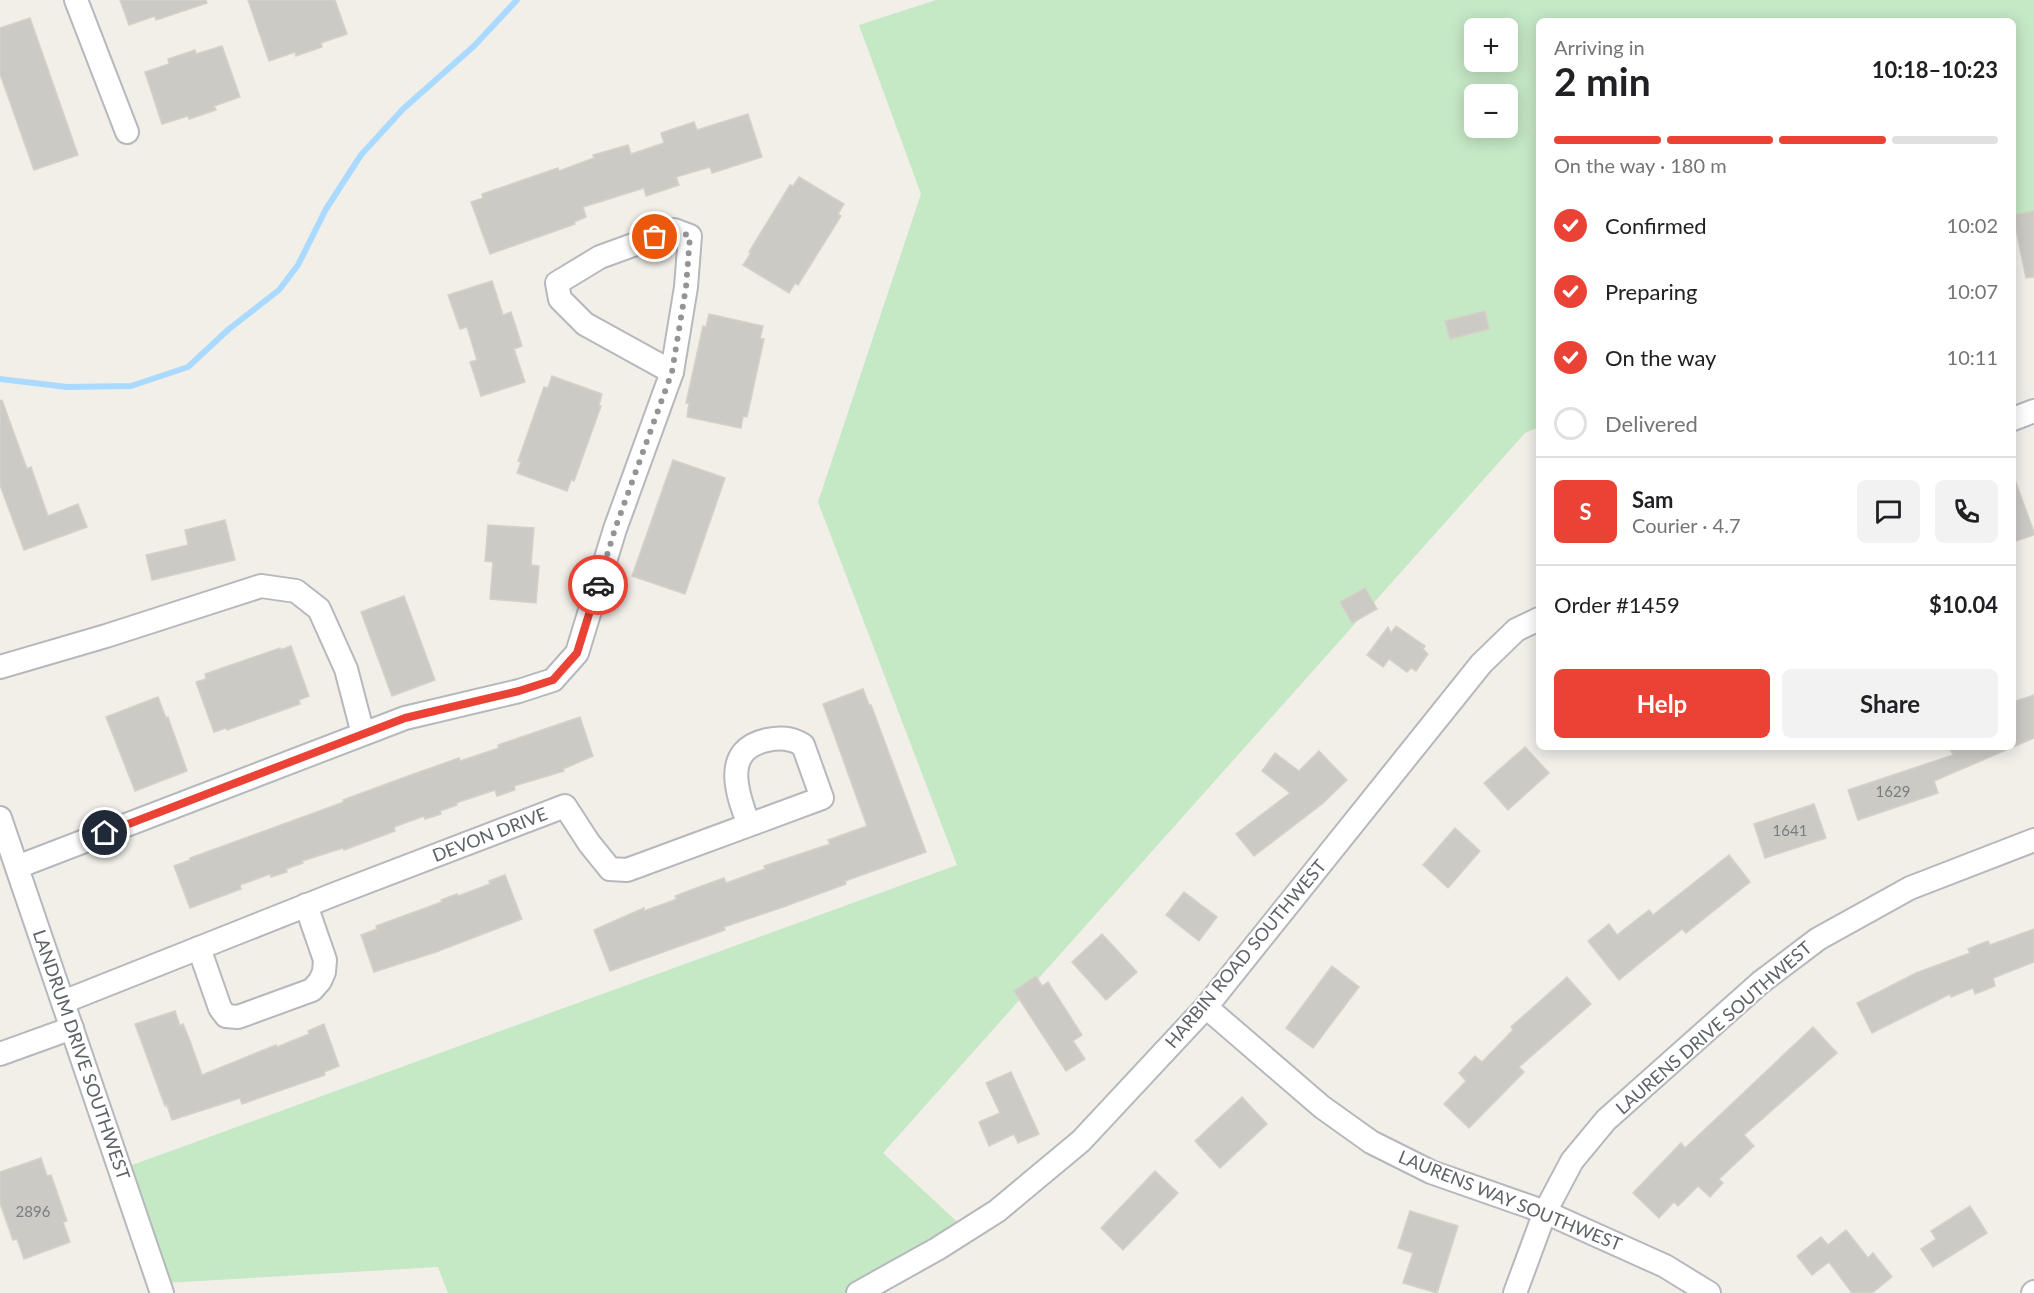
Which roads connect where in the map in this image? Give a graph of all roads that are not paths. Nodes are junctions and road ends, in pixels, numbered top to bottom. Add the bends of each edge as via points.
1 (76, 0) edge
2 (127, 132) dead end
3 (672, 372) junction
4 (2034, 411) edge
5 (2016, 417) edge
6 (1536, 620) edge
7 (0, 667) edge
8 (363, 734) junction
9 (0, 818) edge
10 (749, 825) dead end
11 (2034, 840) edge
12 (17, 867) junction
13 (306, 905) junction
14 (199, 948) junction
15 (63, 1002) junction
16 (1206, 1007) junction
17 (72, 1028) junction
18 (0, 1054) edge
19 (1545, 1212) junction
20 (162, 1293) edge
21 (858, 1293) edge
22 (1515, 1293) edge
23 (1708, 1293) edge

1 - 2 street
3 - 3 street via 690,236 674,230 600,257 557,284 560,299 585,324
3 - 8 street via 615,529 577,653 553,680 405,718
4 - 5 street
6 - 16 street, HARBIN ROAD SOUTHWEST via 1516,630 1481,664
7 - 8 street via 261,586 296,591 319,609 346,669
8 - 12 street
9 - 12 street, LANDRUM DRIVE SOUTHWEST
10 - 13 street, DEVON DRIVE via 627,870 610,869 565,806
11 - 19 street, LAURENS DRIVE SOUTHWEST via 1910,888 1818,939 1761,982 1606,1120 1572,1161
12 - 15 street, LANDRUM DRIVE SOUTHWEST
13 - 14 street, DEVON DRIVE
13 - 14 street via 325,960 324,972 312,990 237,1017 226,1016
14 - 15 street, DEVON DRIVE
15 - 17 street, LANDRUM DRIVE SOUTHWEST
16 - 19 street, LAURENS WAY SOUTHWEST via 1322,1107 1371,1142 1431,1172
16 - 21 street, HARBIN ROAD SOUTHWEST via 1081,1141 997,1211
17 - 18 street
17 - 20 street, LANDRUM DRIVE SOUTHWEST
19 - 22 street, LAURENS DRIVE SOUTHWEST
19 - 23 street, LAURENS WAY SOUTHWEST via 1665,1266

